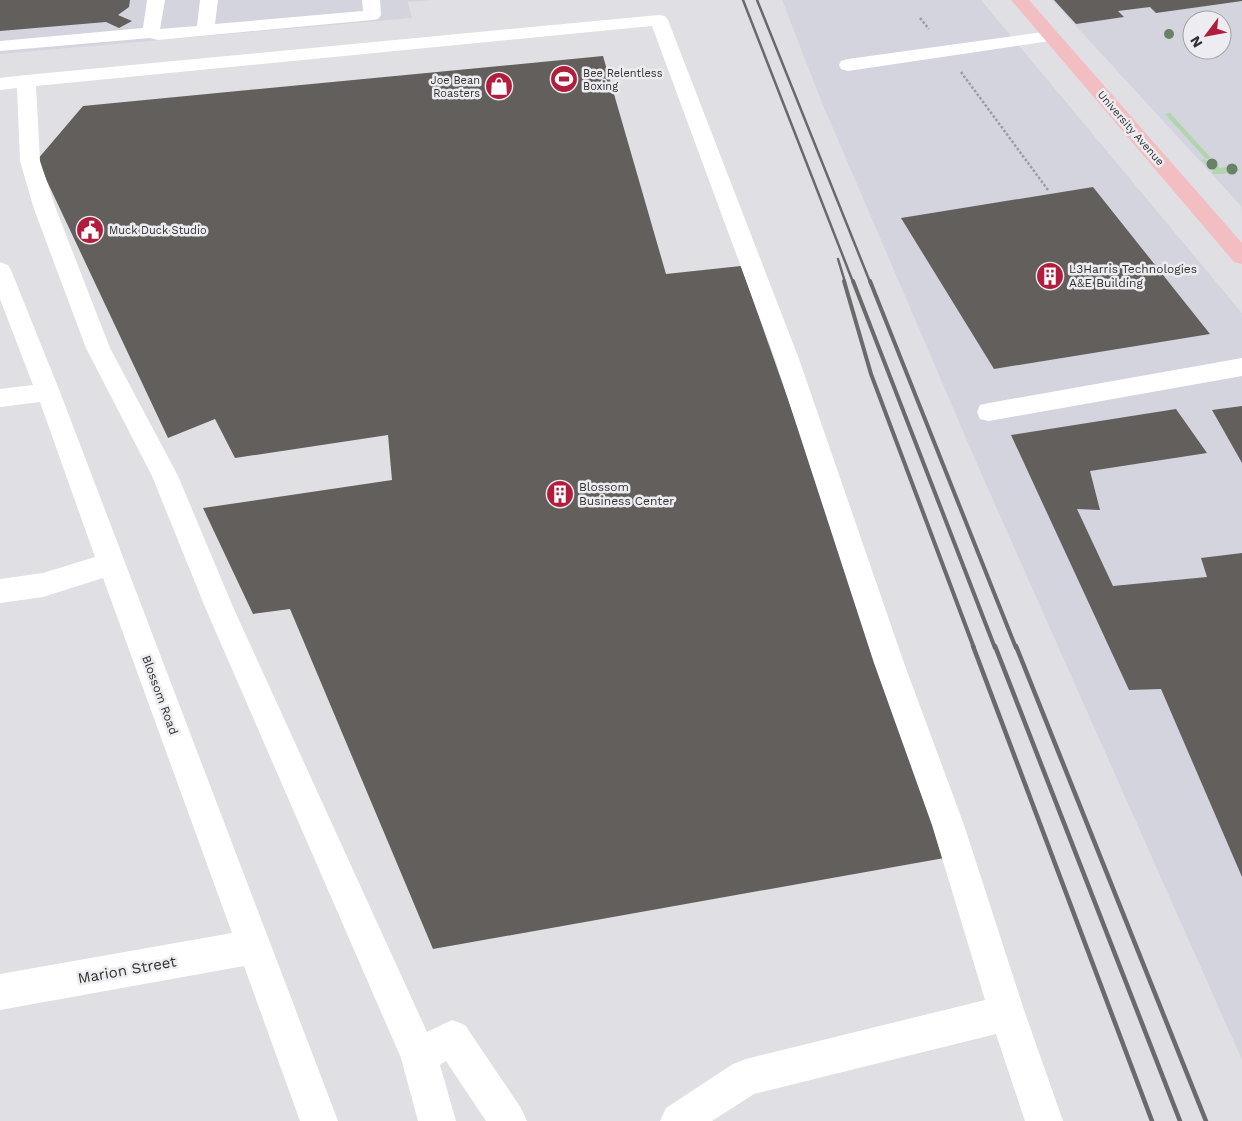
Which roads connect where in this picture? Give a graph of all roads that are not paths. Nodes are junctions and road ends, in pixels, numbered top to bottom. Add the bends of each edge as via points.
1 (156, 0) edge
2 (208, 0) edge
3 (371, 0) edge
4 (1020, 0) edge
5 (205, 31) junction
6 (152, 33) junction
7 (1051, 36) junction
8 (0, 46) edge
9 (848, 65) dead end
10 (13, 83) edge
11 (1242, 257) edge
12 (0, 270) edge
13 (1242, 367) edge
14 (48, 392) junction
15 (0, 398) edge
16 (989, 412) dead end
17 (111, 563) junction
18 (0, 591) edge
19 (253, 947) junction
20 (0, 992) edge
21 (1007, 1013) junction
22 (419, 1056) junction
23 (319, 1121) edge
24 (437, 1121) edge
25 (508, 1121) edge
26 (679, 1121) edge
27 (1044, 1121) edge

1 - 6 street
2 - 5 street
3 - 5 street via 372,15
4 - 7 main road, University Avenue
5 - 6 street
6 - 8 street
7 - 9 street
7 - 11 main road, University Avenue
10 - 21 street via 659,20 787,359 889,663 948,825
10 - 22 street via 44,209 98,348 165,476 218,607
12 - 14 street, Blossom Road
13 - 16 street
14 - 15 street
14 - 17 street, Blossom Road
17 - 18 street via 69,578
17 - 19 street, Blossom Road
19 - 20 street, Marion Street
19 - 23 street, Blossom Road
21 - 26 street via 746,1077
21 - 27 street
22 - 24 street
22 - 25 street via 452,1038

